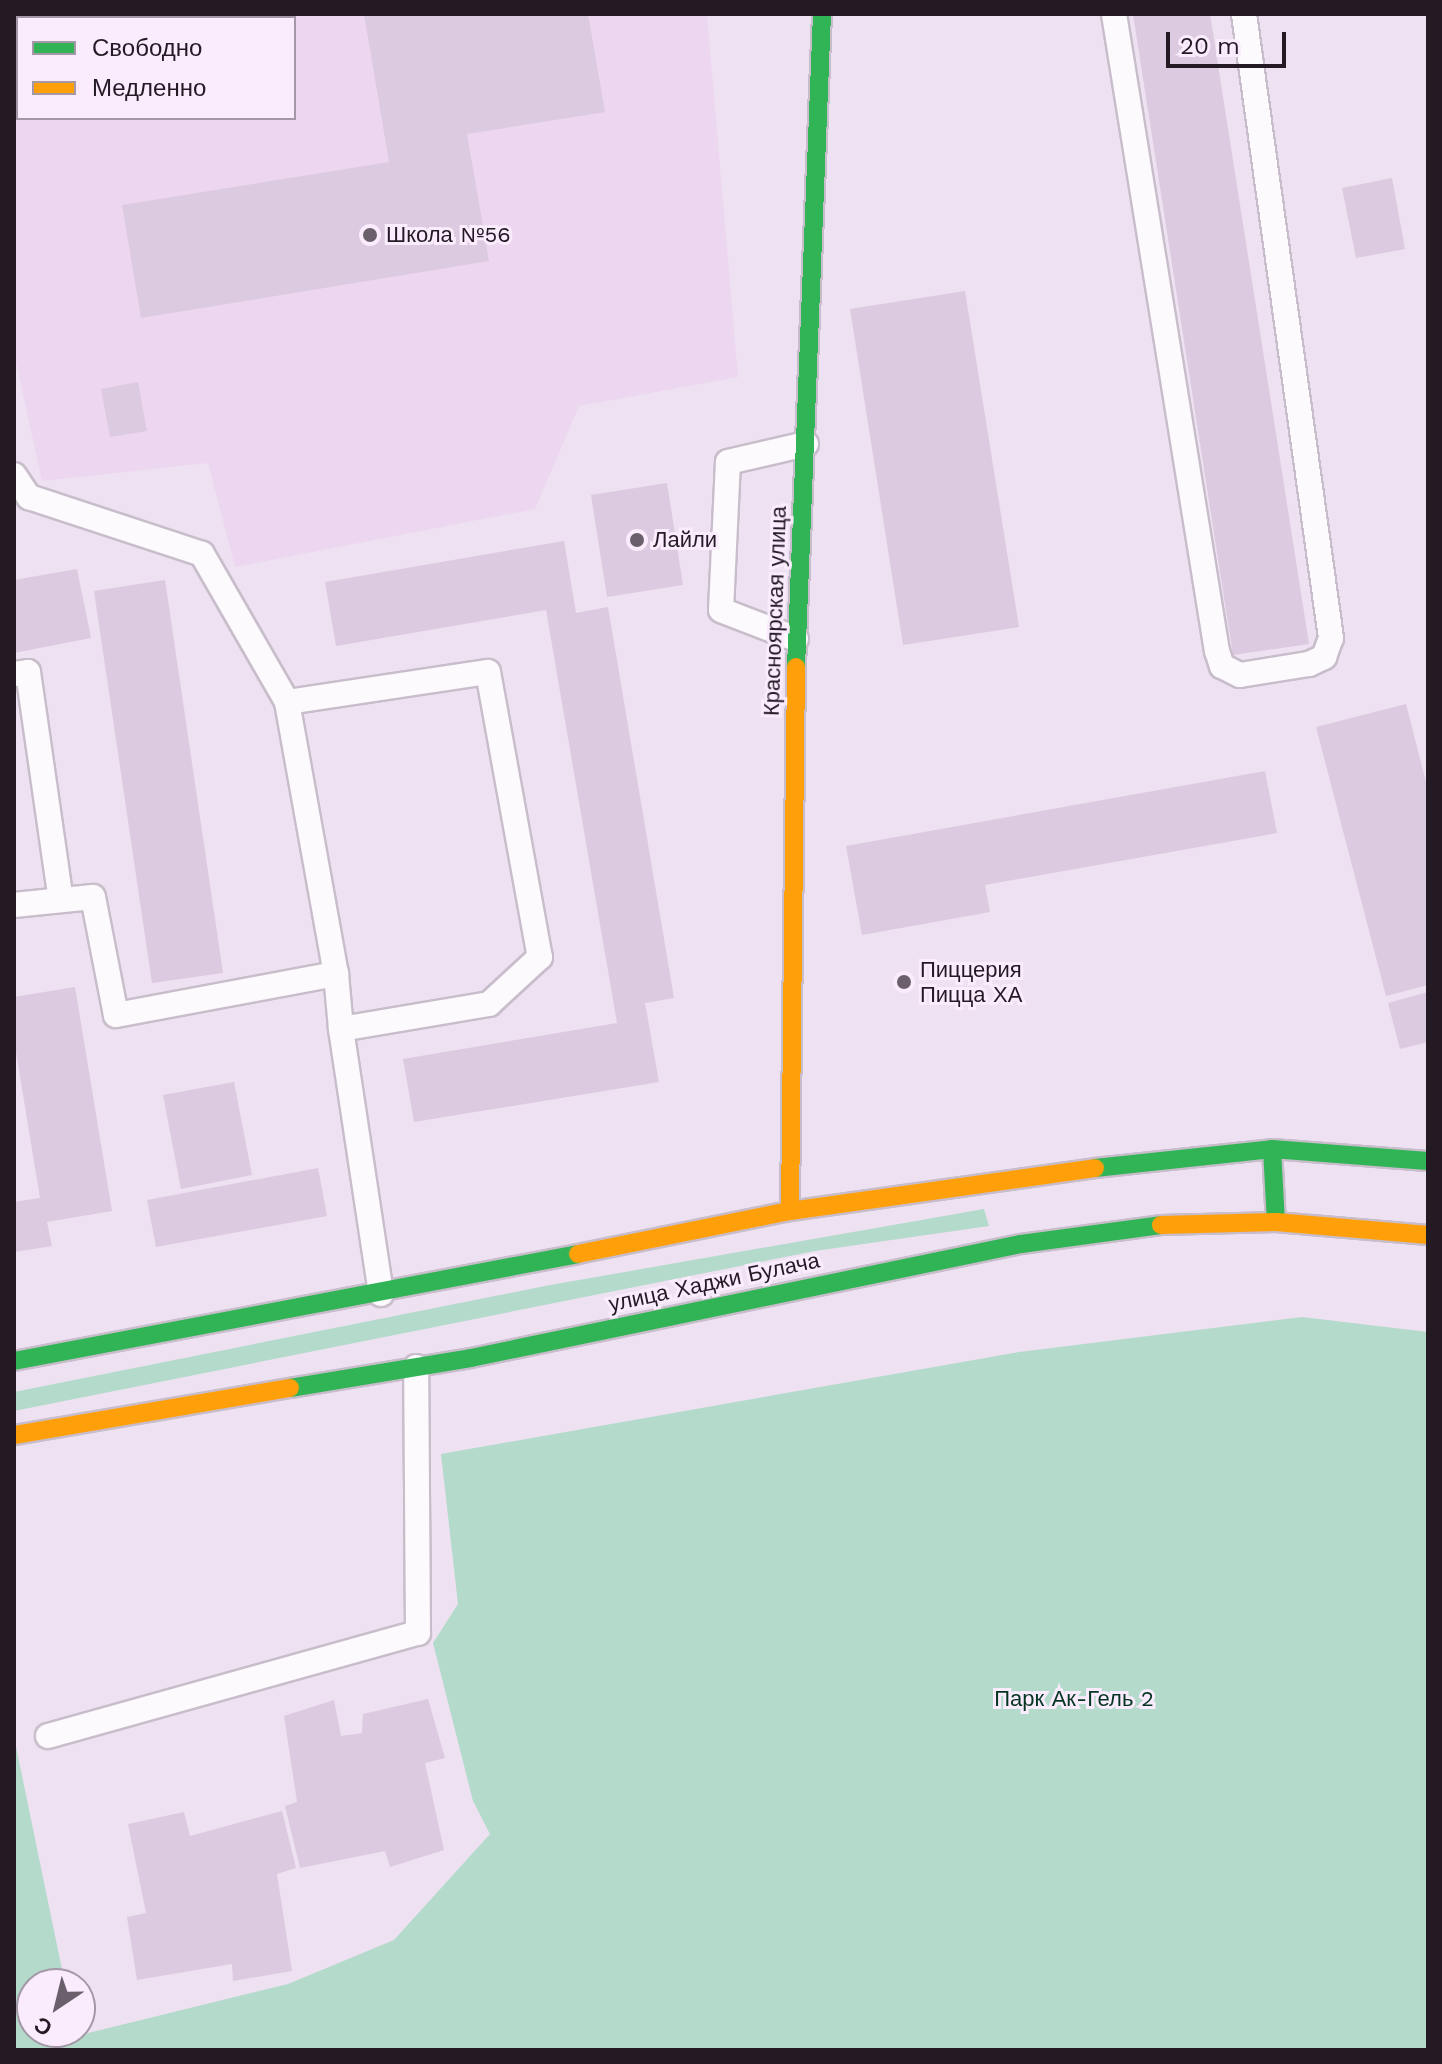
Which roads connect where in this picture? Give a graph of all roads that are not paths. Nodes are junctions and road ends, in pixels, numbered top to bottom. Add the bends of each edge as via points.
1 (822, 14) edge
2 (1114, 14) edge
3 (1244, 14) edge
4 (806, 444) junction
5 (14, 475) edge
6 (796, 639) junction
7 (14, 674) edge
8 (287, 702) junction
9 (61, 900) junction
10 (14, 905) edge
11 (336, 974) junction
12 (341, 1029) junction
13 (1272, 1149) junction
14 (1428, 1161) edge
15 (1008, 1177) junction
16 (790, 1211) junction
17 (1276, 1222) junction
18 (1428, 1235) edge
19 (1021, 1244) junction
20 (381, 1294) junction
21 (14, 1361) edge
22 (416, 1367) junction
23 (14, 1435) edge
24 (48, 1736) dead end

1 - 4 main road, Красноярская улица
2 - 3 lane via 1217,651 1222,666 1240,675 1309,664 1324,657 1331,638
4 - 6 main road, Красноярская улица
4 - 6 lane via 728,462 721,610
5 - 8 lane via 29,497 202,554
6 - 16 main road, Красноярская улица
7 - 9 lane via 28,672
8 - 11 lane
8 - 12 lane via 488,672 540,957 489,1004
9 - 10 lane
9 - 11 lane via 93,897 116,1015
11 - 12 lane
12 - 20 lane
13 - 14 main road
13 - 15 main road
13 - 17 main road
15 - 16 main road
15 - 19 main road
16 - 20 main road
17 - 18 main road, улица Хаджи Булача
17 - 19 main road, улица Хаджи Булача via 1141,1226
19 - 22 main road, улица Хаджи Булача
20 - 21 main road
22 - 23 main road, улица Хаджи Булача
22 - 24 lane via 418,1633

